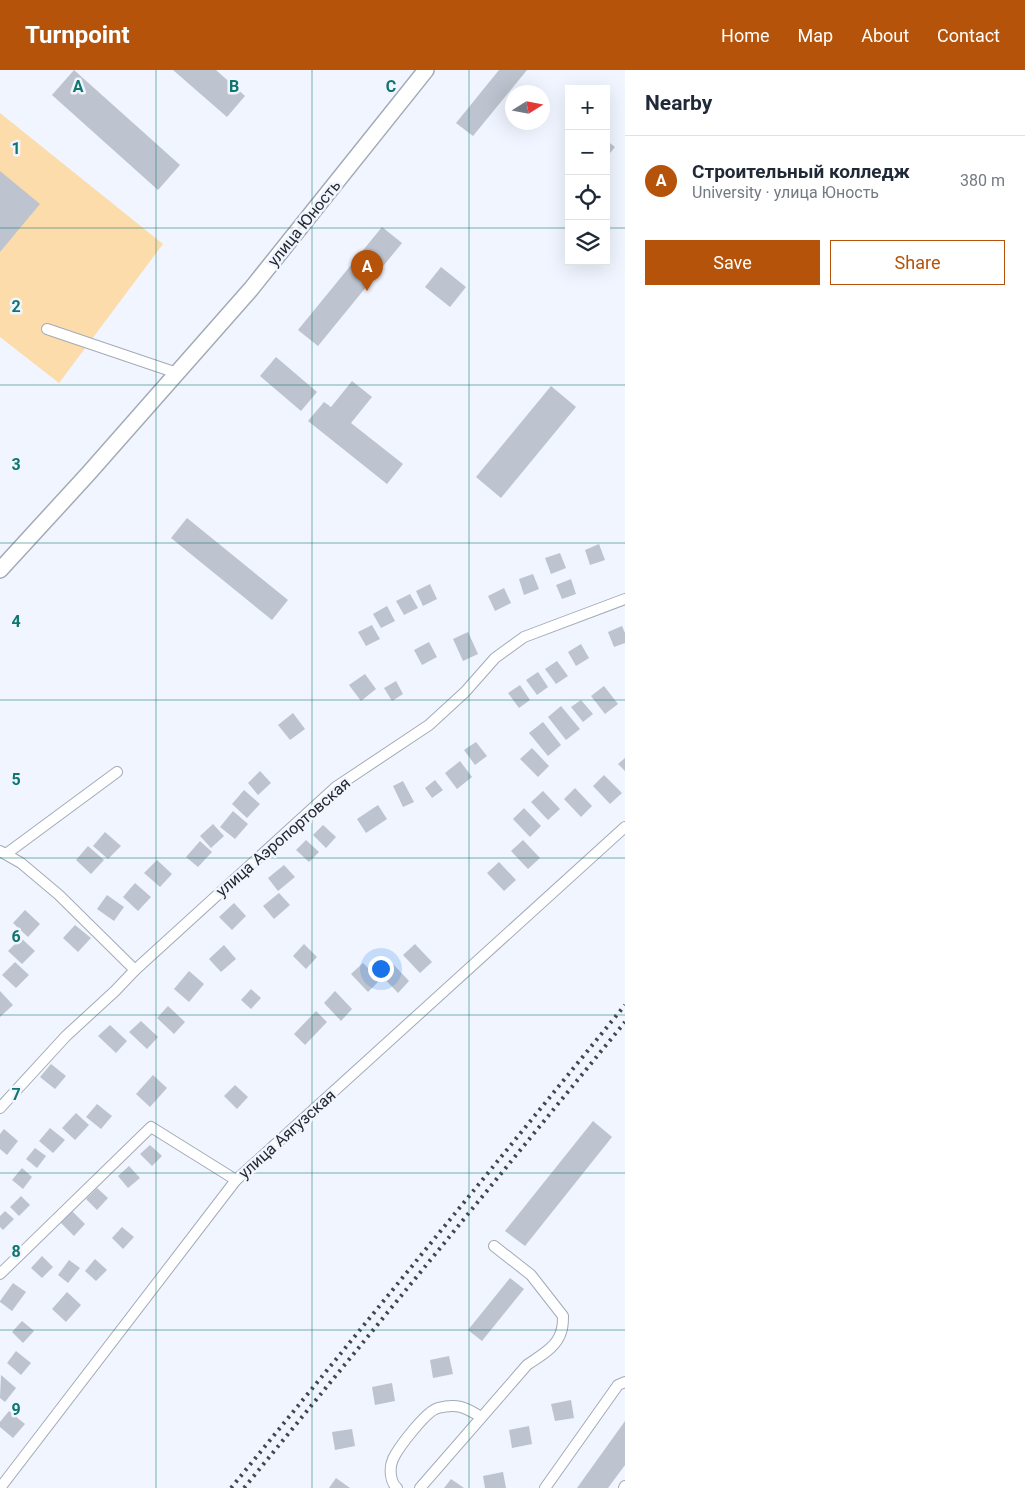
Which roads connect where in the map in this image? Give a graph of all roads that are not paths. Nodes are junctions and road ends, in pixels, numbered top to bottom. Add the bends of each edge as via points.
1 (426, 70) edge
2 (47, 329) dead end
3 (177, 373) junction
4 (1, 566) edge
5 (625, 598) edge
6 (117, 772) dead end
7 (625, 827) edge
8 (3, 852) edge
9 (135, 970) junction
10 (0, 1108) edge
11 (236, 1180) junction
12 (494, 1246) dead end
13 (0, 1274) edge
14 (625, 1382) edge
15 (481, 1417) junction
16 (0, 1488) edge
17 (397, 1488) edge
18 (420, 1488) edge
19 (545, 1488) edge

1 - 3 street, улица Юность via 251,289
2 - 3 street
3 - 4 street, улица Юность
5 - 9 street, улица Аэропортовская via 524,637 496,658 429,724 336,787
6 - 8 street
7 - 11 street, улица Аягузская
8 - 9 street via 59,895
9 - 10 street, улица Аэропортовская via 66,1036
11 - 13 street via 151,1127
11 - 16 street, улица Аягузская
12 - 15 street via 531,1275 563,1316 562,1330 558,1341 528,1365
14 - 19 street via 618,1384
15 - 17 street via 464,1406 436,1408 415,1426 393,1460 391,1472
15 - 18 street

